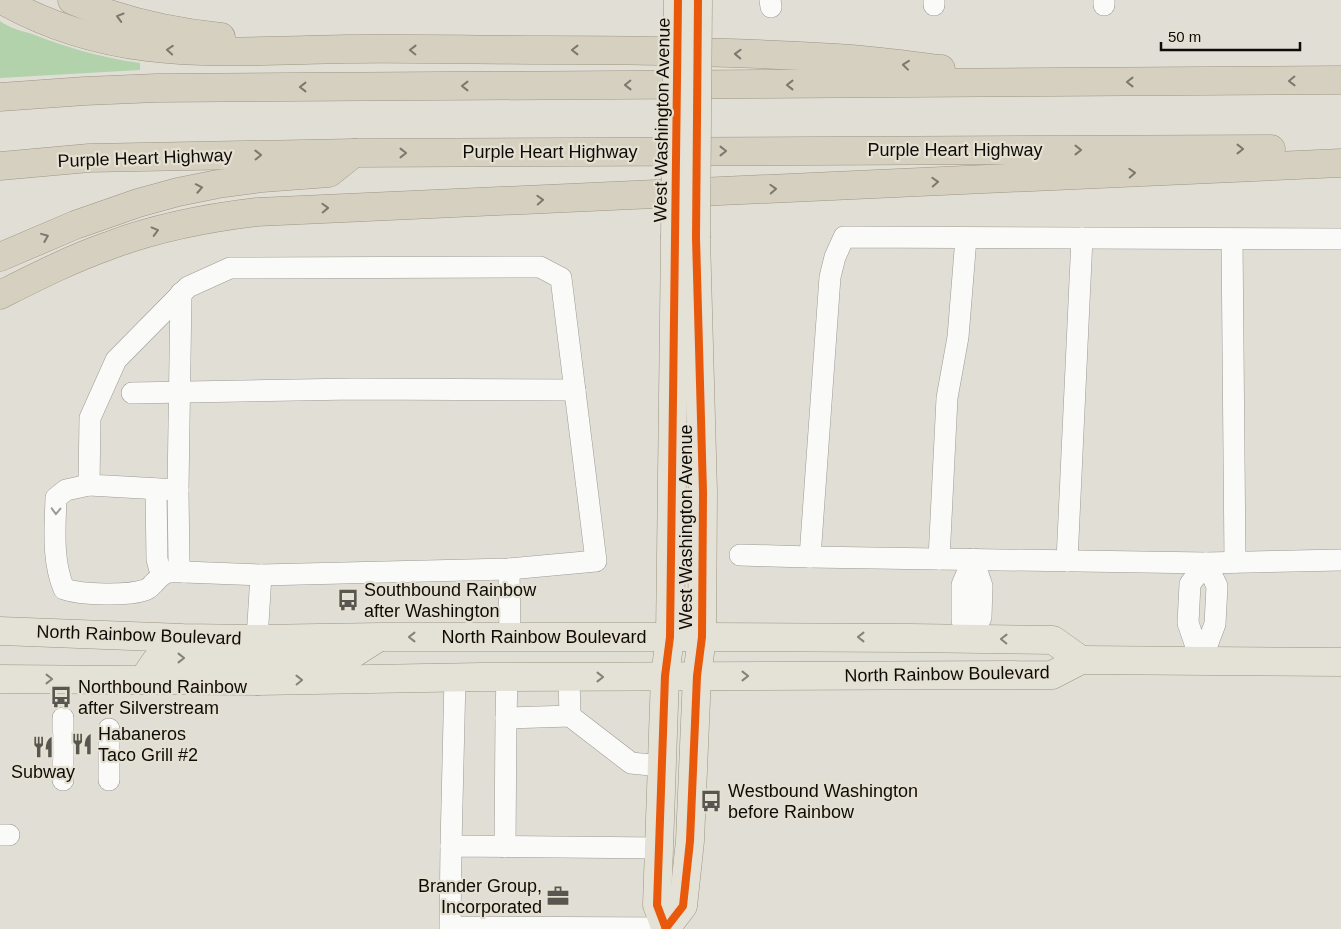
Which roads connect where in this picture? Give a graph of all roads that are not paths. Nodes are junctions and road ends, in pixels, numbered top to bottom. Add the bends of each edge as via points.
1 (2, 0) edge
2 (72, 0) edge
3 (678, 0) edge
4 (698, 0) edge
5 (359, 49) junction
6 (1341, 80) edge
7 (1059, 82) junction
8 (0, 97) edge
9 (1341, 148) edge
10 (354, 153) junction
11 (1341, 163) edge
12 (0, 166) edge
13 (685, 238) junction
14 (966, 238) junction
15 (1082, 238) junction
16 (1232, 239) junction
17 (1341, 239) edge
18 (0, 257) edge
19 (0, 294) edge
20 (181, 294) junction
21 (575, 390) junction
22 (179, 392) junction
23 (132, 393) dead end
24 (89, 485) junction
25 (156, 489) junction
26 (178, 490) junction
27 (740, 555) dead end
28 (810, 557) junction
29 (939, 559) junction
30 (973, 559) junction
31 (1341, 560) edge
32 (1067, 561) junction
33 (1235, 562) junction
34 (1206, 563) junction
35 (509, 569) junction
36 (174, 572) junction
37 (261, 575) junction
38 (0, 631) edge
39 (380, 637) junction
40 (510, 637) junction
41 (670, 637) junction
42 (702, 637) junction
43 (257, 638) junction
44 (972, 639) junction
45 (1081, 660) junction
46 (1202, 661) junction
47 (1341, 662) edge
48 (665, 676) junction
49 (697, 676) junction
50 (507, 677) junction
51 (570, 677) junction
52 (455, 678) junction
53 (0, 679) edge
54 (143, 680) junction
55 (258, 681) junction
56 (570, 716) junction
57 (63, 718) dead end
58 (506, 718) junction
59 (109, 729) dead end
60 (661, 766) junction
61 (63, 780) dead end
62 (109, 780) dead end
63 (451, 846) junction
64 (505, 847) junction
65 (658, 848) junction
66 (666, 928) edge

5 -> 1 highway via 206,52 138,47 72,32
5 -> 2 highway via 186,32 128,19
3 - 13 main road, West Washington Avenue, bridge
4 - 13 main road, West Washington Avenue, bridge
7 -> 5 highway via 839,58 607,50
6 -> 7 highway
7 -> 8 highway via 157,88
10 -> 9 highway, Purple Heart Highway
12 -> 10 highway, Purple Heart Highway via 89,158
18 -> 10 highway via 95,217 145,201 218,184 329,173
19 -> 11 highway via 108,245 183,224 256,212
13 - 41 main road, West Washington Avenue
13 - 42 main road, West Washington Avenue via 703,492
14 - 15 lane
14 - 28 lane via 844,238 830,277
14 - 29 lane via 958,336 947,398
15 - 16 lane
15 - 32 lane
16 - 17 lane
16 - 33 lane
20 - 21 lane via 188,286 230,268 540,267 561,278
20 - 22 lane
20 - 24 lane via 116,360 90,418
21 - 22 lane
21 - 35 lane via 596,561
22 - 23 lane
22 - 26 lane
24 - 25 lane
24 -> 36 lane via 66,490 56,498 57,562 64,589 74,592 136,592 147,590
25 - 26 lane
25 - 36 lane via 157,559 159,567
26 - 36 lane via 179,564
27 - 28 lane
28 - 29 lane
29 - 30 lane
30 - 32 lane
30 - 44 lane via 982,586 972,600 981,617
31 - 33 lane
32 - 34 lane
33 - 34 lane
34 - 46 lane via 1190,584 1188,623
35 - 37 lane
35 - 40 lane
36 - 37 lane
37 - 43 lane
38 - 43 main road, North Rainbow Boulevard
40 -> 39 main road, North Rainbow Boulevard
39 - 43 main road, North Rainbow Boulevard
39 - 55 main road via 342,658 270,660 263,665
40 - 41 main road, North Rainbow Boulevard
41 - 42 main road, North Rainbow Boulevard
41 - 48 main road, West Washington Avenue
44 -> 42 main road, North Rainbow Boulevard
42 - 49 main road, West Washington Avenue
54 -> 43 main road via 156,661 166,658 234,658 248,652
45 -> 44 main road, North Rainbow Boulevard via 1052,640
45 - 46 main road, North Rainbow Boulevard
49 -> 45 main road, North Rainbow Boulevard via 1052,675
46 - 47 main road, North Rainbow Boulevard
48 - 49 main road, North Rainbow Boulevard
51 -> 48 main road, North Rainbow Boulevard
48 - 60 main road, West Washington Avenue
49 - 66 main road, West Washington Avenue via 690,841 683,906
50 - 51 main road, North Rainbow Boulevard
50 - 52 main road, North Rainbow Boulevard
50 - 58 lane
51 - 56 lane
55 -> 52 main road, North Rainbow Boulevard
52 - 63 lane
53 -> 54 main road, North Rainbow Boulevard
54 - 55 main road, North Rainbow Boulevard
56 - 58 lane
56 - 60 lane via 631,763
57 - 61 lane
58 - 64 lane
59 - 62 lane
60 - 65 main road, West Washington Avenue
63 - 64 lane
63 - 66 lane via 450,927
64 - 65 lane
65 - 66 main road, West Washington Avenue via 657,905

